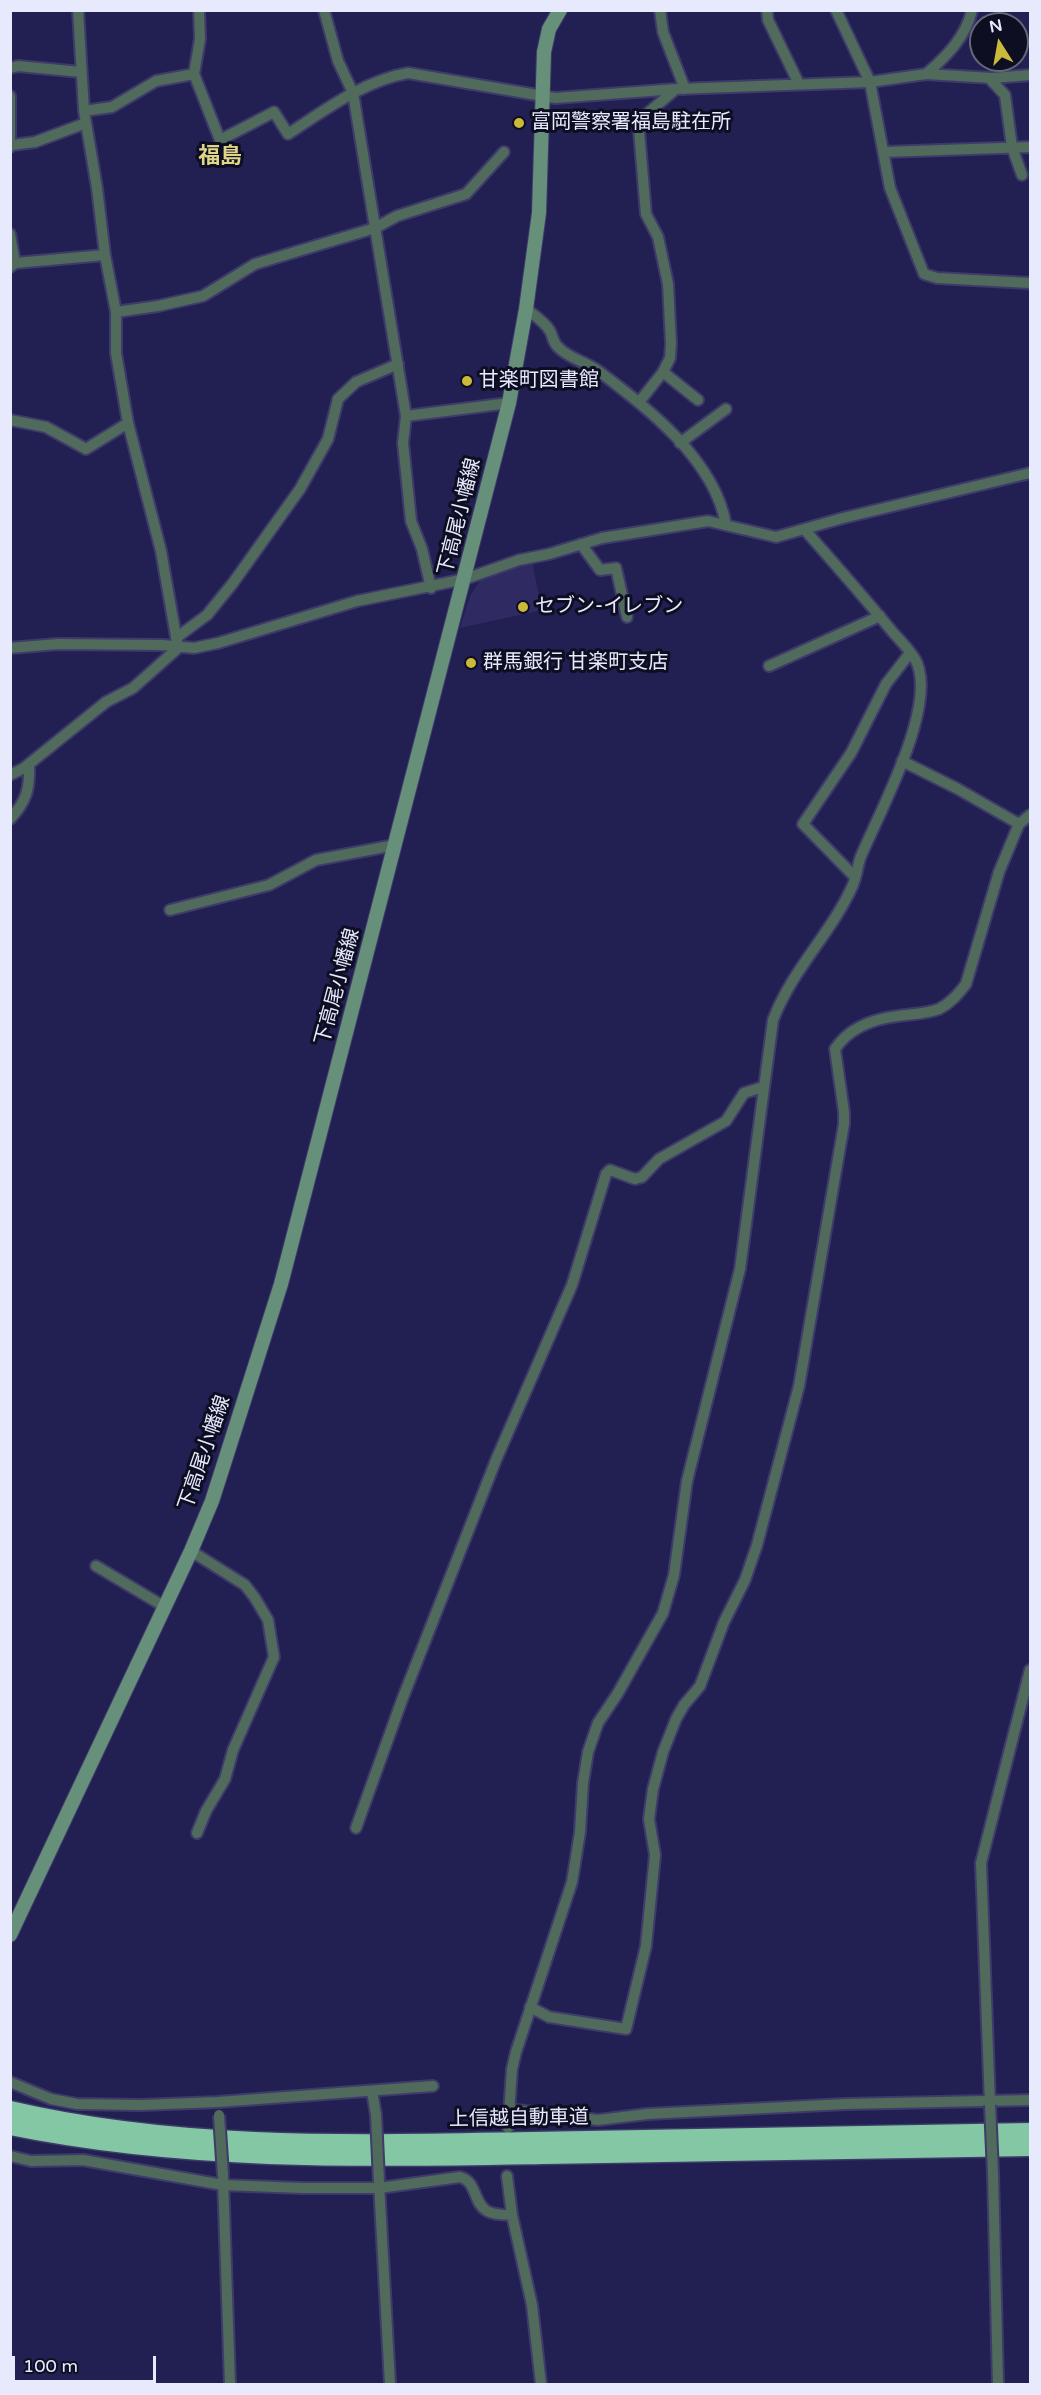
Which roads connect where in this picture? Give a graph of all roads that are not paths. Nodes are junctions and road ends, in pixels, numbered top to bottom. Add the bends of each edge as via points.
1 (78, 10) edge
2 (199, 10) edge
3 (324, 10) edge
4 (560, 10) edge
5 (660, 10) edge
6 (767, 10) edge
7 (837, 10) edge
8 (972, 10) edge
9 (10, 68) edge
10 (81, 72) junction
11 (194, 74) junction
12 (926, 74) junction
13 (1030, 75) edge
14 (988, 78) junction
15 (870, 82) junction
16 (799, 84) junction
17 (680, 89) junction
18 (352, 93) junction
19 (10, 96) edge
20 (543, 97) junction
21 (84, 111) junction
22 (86, 123) junction
23 (11, 146) edge
24 (1012, 147) junction
25 (1030, 147) edge
26 (504, 152) dead end
27 (884, 152) junction
28 (1022, 174) dead end
29 (375, 228) junction
30 (10, 234) edge
31 (105, 255) junction
32 (13, 265) edge
33 (1030, 283) edge
34 (526, 309) junction
35 (116, 312) junction
36 (398, 364) junction
37 (663, 372) junction
38 (698, 400) dead end
39 (640, 401) junction
40 (509, 403) junction
41 (726, 409) dead end
42 (406, 416) junction
43 (10, 420) edge
44 (128, 423) junction
45 (680, 443) junction
46 (1030, 473) edge
47 (726, 525) junction
48 (805, 530) junction
49 (582, 544) junction
50 (465, 579) junction
51 (430, 588) junction
52 (880, 616) junction
53 (627, 617) dead end
54 (177, 643) junction
55 (10, 648) edge
56 (910, 653) junction
57 (769, 666) dead end
58 (902, 761) junction
59 (29, 764) junction
60 (10, 775) edge
61 (1030, 815) edge
62 (10, 819) edge
63 (1019, 824) junction
64 (395, 845) junction
65 (855, 877) junction
66 (170, 910) dead end
67 (763, 1087) junction
68 (191, 1551) junction
69 (96, 1566) dead end
70 (165, 1607) junction
71 (1030, 1670) edge
72 (356, 1828) dead end
73 (197, 1833) dead end
74 (11, 1933) edge
75 (530, 2007) junction
76 (10, 2082) edge
77 (433, 2086) dead end
78 (372, 2091) junction
79 (1030, 2100) edge
80 (218, 2102) junction
81 (990, 2103) junction
82 (508, 2109) junction
83 (10, 2110) edge
84 (10, 2126) edge
85 (508, 2128) dead end
86 (1030, 2132) edge
87 (1030, 2147) edge
88 (10, 2156) edge
89 (507, 2176) dead end
90 (223, 2180) junction
91 (379, 2185) junction
92 (512, 2216) junction
93 (230, 2385) edge
94 (390, 2385) edge
95 (541, 2385) edge
96 (998, 2385) edge

1 - 10 street
2 - 11 street via 200,39
3 - 18 street via 338,61
4 - 20 main road, 下高尾小幡線 via 546,40
5 - 17 street
6 - 16 street via 768,20
7 - 15 street
8 - 12 street via 958,41
9 - 10 street
10 - 21 street
11 - 18 street via 220,140 274,112 288,134
11 - 21 street via 156,81 112,107
12 - 14 street
12 - 15 street
13 - 14 street
14 - 24 street via 1005,95
15 - 16 street
15 - 27 street
16 - 17 street
17 - 20 street
17 - 37 street via 649,112 639,131 646,214 658,237 668,284 671,345
18 - 20 street via 389,76 408,73
18 - 29 street
19 - 23 street
20 - 34 main road, 下高尾小幡線 via 539,213
21 - 22 street
22 - 23 street via 35,142
22 - 31 street
24 - 25 street
24 - 27 street
24 - 28 street
26 - 29 street via 466,194 397,216
27 - 33 street via 890,188 924,274
29 - 35 street via 255,264 203,296
29 - 36 street
30 - 32 street
31 - 32 street
31 - 35 street
34 - 39 street via 549,329 556,346
34 - 40 main road, 下高尾小幡線
35 - 44 street via 116,352
36 - 42 street
36 - 54 street via 356,382 338,399 328,439 300,489 207,615
37 - 38 street
37 - 39 street
39 - 45 street
40 - 42 street
40 - 50 main road, 下高尾小幡線
41 - 45 street
42 - 51 street via 403,443 411,521
43 - 44 street via 46,427 86,449
44 - 54 street via 161,551
45 - 47 street via 706,473
46 - 48 street
47 - 48 street via 776,537
47 - 49 street via 708,521 675,525
48 - 52 street
49 - 50 street
49 - 53 street via 600,570 616,568
50 - 51 street
50 - 64 main road, 下高尾小幡線
51 - 54 street via 357,602 218,643 194,648
52 - 56 street
52 - 57 street
54 - 55 street
54 - 59 street via 133,688 106,702
56 - 58 street via 916,661 921,693
56 - 65 street via 886,684 851,753 803,824
58 - 63 street
58 - 65 street
59 - 60 street
59 - 62 street via 30,784 22,807
61 - 63 street
63 - 75 street via 999,872 966,984 937,1010 867,1023 851,1031 835,1050 844,1124 799,1386 745,1580 700,1686 676,1719 653,1789 649,1819 655,1855 646,1947 626,2029 549,2017
64 - 66 street via 316,860 269,885
64 - 68 main road, 下高尾小幡線 via 280,1284 215,1491
65 - 67 street via 835,917 783,996 773,1020
67 - 72 street via 744,1093 726,1121 659,1159 642,1177 635,1179 610,1170 606,1174 572,1285 496,1460
67 - 75 street via 740,1269 687,1481 674,1575 663,1613 598,1723 588,1752 572,1882
68 - 70 main road, 下高尾小幡線
68 - 73 street via 244,1585 255,1598 268,1620 274,1657 237,1739 225,1779
69 - 70 street
70 - 74 main road, 下高尾小幡線
71 - 81 street via 981,1863
75 - 82 street via 516,2052
76 - 80 street via 51,2099 77,2104
77 - 78 street
78 - 80 street
78 - 91 street, bridge
79 - 81 street
80 - 90 street, bridge
81 - 82 street via 845,2104 591,2120
81 - 96 street, bridge
82 - 85 street
83 - 86 highway, 上信越自動車道 via 146,2133 280,2142 446,2143
84 - 87 highway, 上信越自動車道 via 113,2144 272,2156
88 - 90 street via 31,2161 83,2160
89 - 92 street
90 - 91 street via 302,2188
90 - 93 street
91 - 92 street via 465,2177 485,2210
91 - 94 street
92 - 95 street via 532,2305

